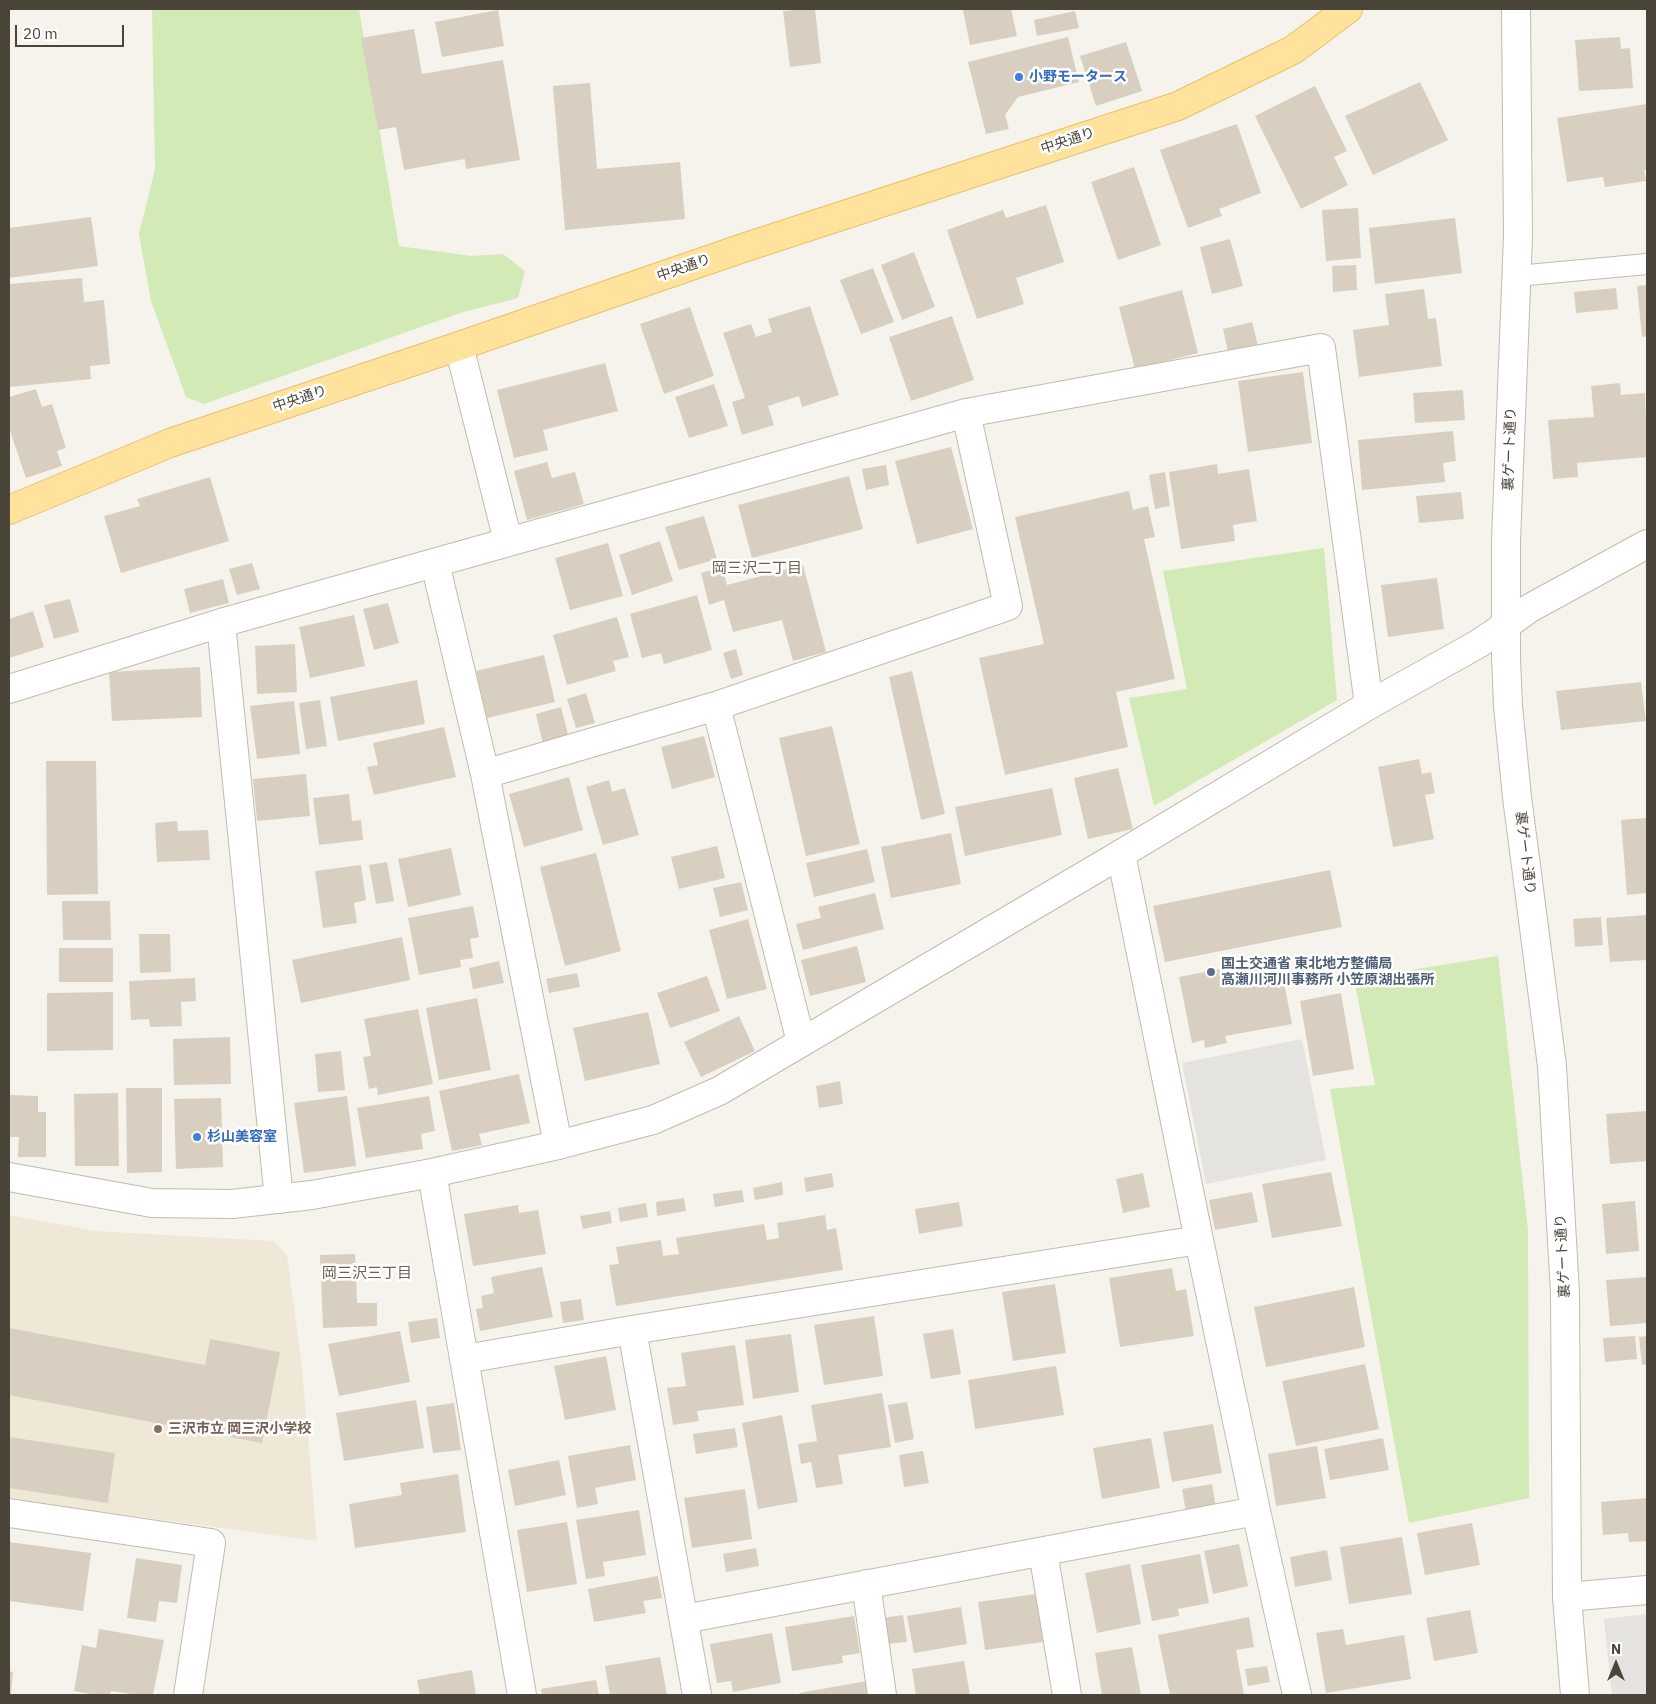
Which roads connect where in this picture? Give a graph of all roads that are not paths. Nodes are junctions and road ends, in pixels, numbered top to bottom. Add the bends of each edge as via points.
1 (1348, 9) edge
2 (1516, 9) edge
3 (1647, 264) edge
4 (1517, 276) junction
5 (459, 346) junction
6 (966, 413) junction
7 (9, 510) edge
8 (508, 541) junction
9 (1647, 544) edge
10 (435, 563) junction
11 (221, 623) junction
12 (1505, 626) junction
13 (9, 689) edge
14 (1369, 705) junction
15 (716, 706) junction
16 (485, 774) junction
17 (1121, 854) junction
18 (801, 1042) junction
19 (558, 1144) junction
20 (432, 1174) junction
21 (9, 1177) edge
22 (278, 1199) junction
23 (1199, 1240) junction
24 (632, 1330) junction
25 (465, 1359) junction
26 (1256, 1511) junction
27 (9, 1513) edge
28 (1043, 1552) junction
29 (866, 1584) junction
30 (1647, 1590) edge
31 (1568, 1597) junction
32 (684, 1619) junction
33 (188, 1695) edge
34 (522, 1695) edge
35 (697, 1695) edge
36 (882, 1695) edge
37 (1067, 1695) edge
38 (1297, 1695) edge
39 (1574, 1695) edge

1 - 5 main road, 中央通り via 1293,50 1178,106 743,248
2 - 4 street, 裏ゲート通り
3 - 4 lane
4 - 12 street, 裏ゲート通り
5 - 7 main road, 中央通り via 170,443
5 - 8 street
6 - 8 street
6 - 14 street via 1321,348
6 - 15 street via 1008,606
8 - 10 street
9 - 12 street via 1530,608
10 - 11 street
10 - 16 street
11 - 13 street
11 - 22 street
12 - 14 street
12 - 31 street, 裏ゲート通り via 1508,706 1552,1066 1565,1293
14 - 17 street
15 - 16 street
15 - 18 street
16 - 19 street
17 - 18 street
17 - 23 street
18 - 19 street via 719,1091 653,1120
19 - 20 street
20 - 22 street
20 - 25 street
21 - 22 street via 152,1203 232,1204
23 - 24 street
23 - 26 street
24 - 25 street
24 - 32 street
25 - 34 street
26 - 28 street
26 - 38 street
27 - 33 street via 211,1543
28 - 29 street
28 - 37 street
29 - 32 street
29 - 36 street
30 - 31 street
31 - 39 street, 裏ゲート通り
32 - 35 street

